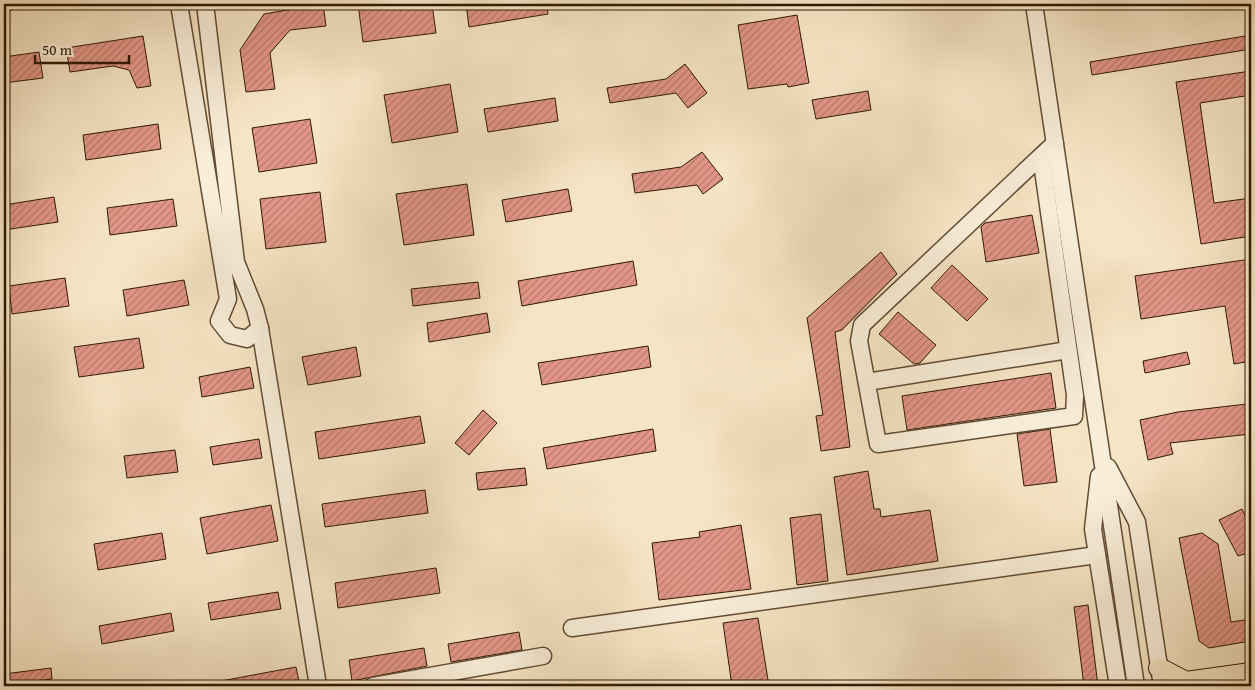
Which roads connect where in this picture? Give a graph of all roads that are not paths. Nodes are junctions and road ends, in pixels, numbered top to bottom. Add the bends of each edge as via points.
1 (178, 4) edge
2 (205, 4) edge
3 (1034, 4) edge
4 (1055, 143) junction
5 (1041, 156) junction
6 (260, 328) junction
7 (1068, 350) junction
8 (867, 382) junction
9 (1102, 454) junction
10 (1097, 555) junction
11 (572, 628) dead end
12 (543, 656) dead end
13 (1251, 673) edge
14 (1161, 677) edge
15 (318, 686) edge
16 (373, 686) edge
17 (1118, 686) edge
18 (1136, 686) edge

1 - 6 street via 228,299 219,321 230,335 247,339
2 - 6 street via 236,262
3 - 4 street
4 - 5 street
4 - 9 street
5 - 7 street
5 - 8 street via 862,325 859,342
6 - 15 street
7 - 8 street
7 - 8 street via 1075,395 1074,416 878,444
9 - 10 street via 1093,529
9 - 14 street via 1137,522
9 - 18 street
10 - 11 street
10 - 17 street
12 - 16 street
13 - 14 main road via 1186,682

